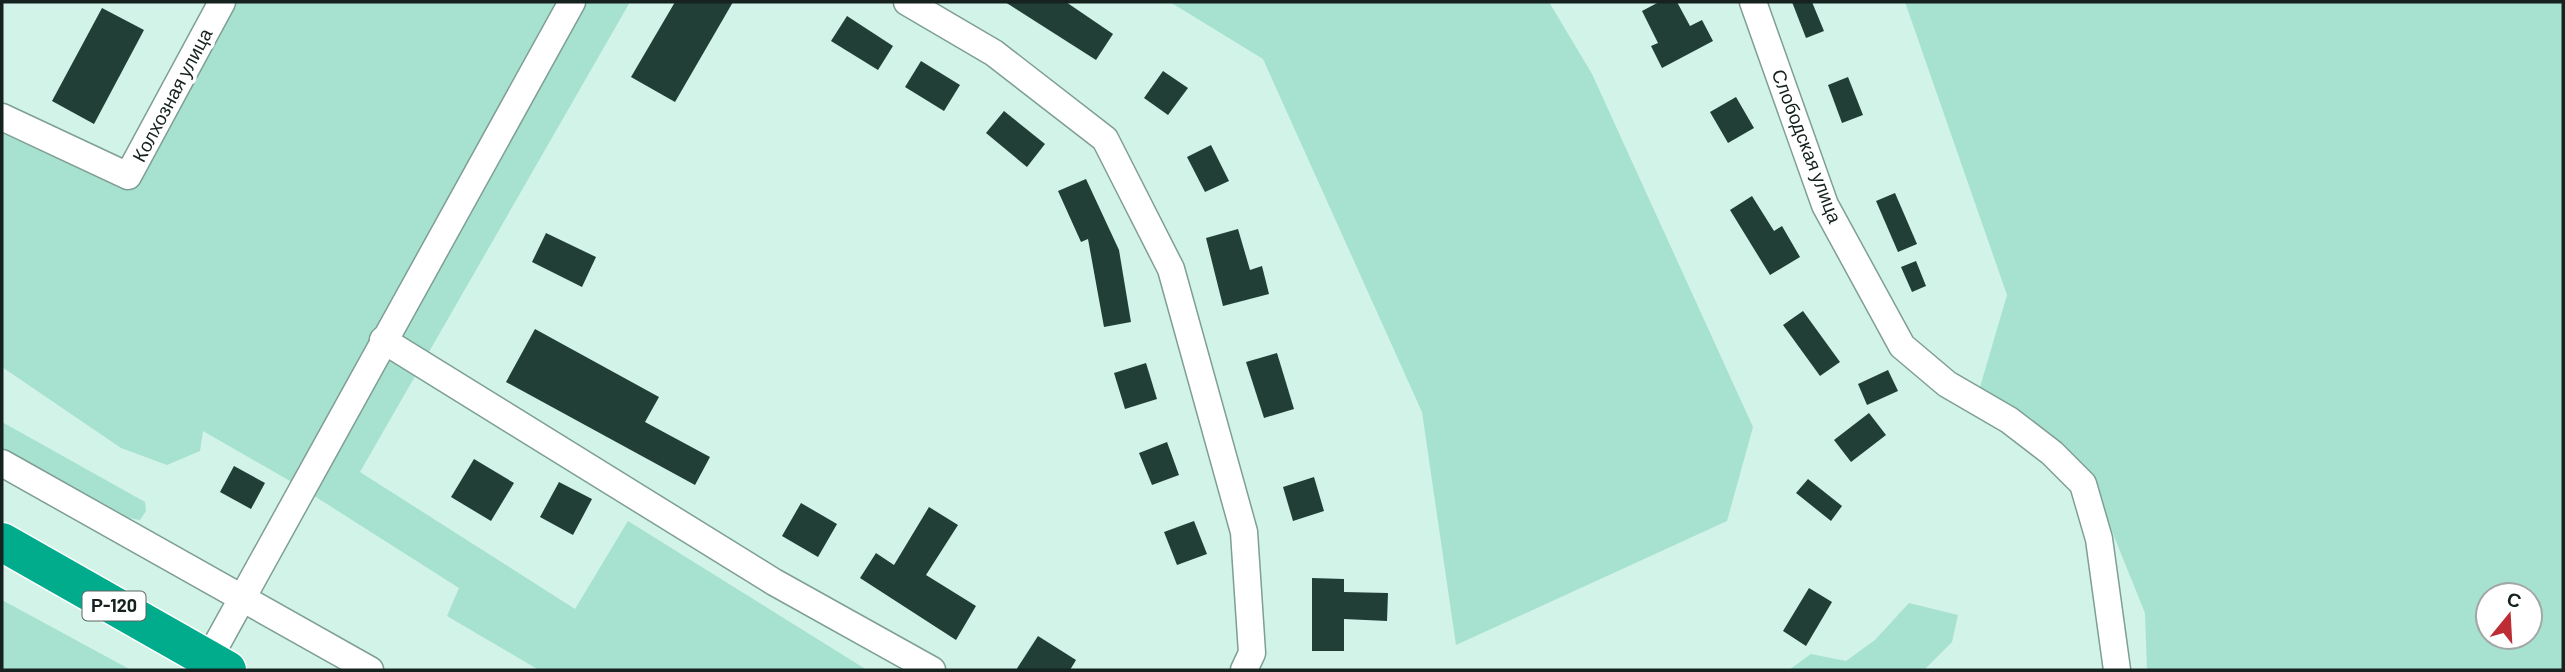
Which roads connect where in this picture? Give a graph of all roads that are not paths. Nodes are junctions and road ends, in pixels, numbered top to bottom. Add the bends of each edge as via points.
1 (222, 2) edge
2 (572, 2) edge
3 (907, 2) edge
4 (1753, 2) edge
5 (2, 117) edge
6 (383, 340) junction
7 (2, 463) edge
8 (2, 542) edge
9 (240, 597) junction
10 (217, 665) edge
11 (1249, 668) edge
12 (370, 670) edge
13 (932, 670) edge
14 (2117, 670) edge

1 - 5 street, Колхозная улица via 128,176
2 - 6 street
3 - 11 street via 994,53 1105,139 1171,270 1244,532 1252,653
4 - 14 street, Слободская улица via 1825,205 1902,346 1947,384 2009,420 2052,453 2082,484 2099,539
6 - 9 street
6 - 13 street via 774,582
7 - 9 street
8 - 10 highway, Р-120
9 - 10 street
9 - 12 street

